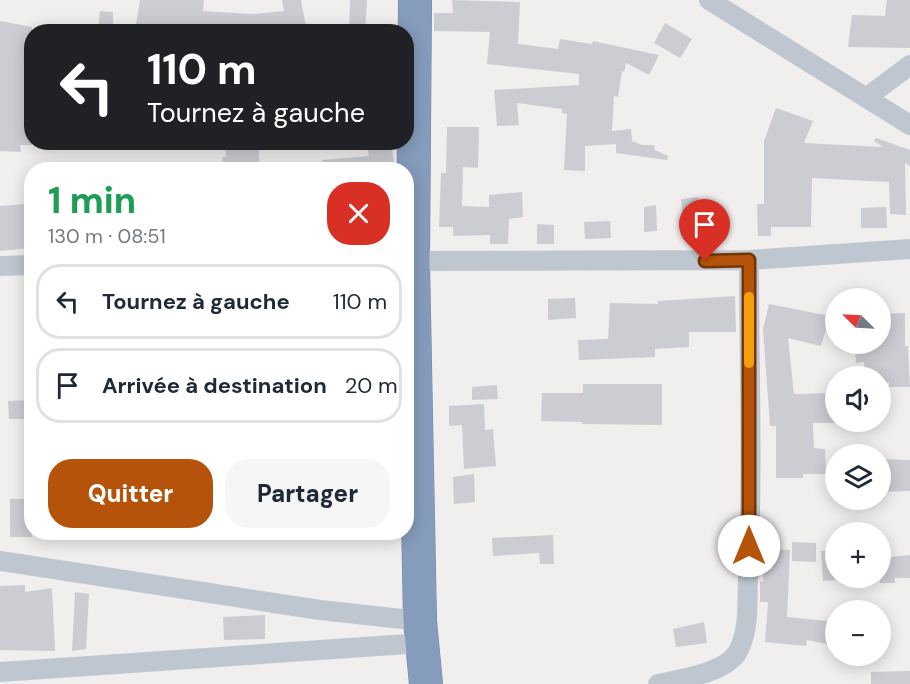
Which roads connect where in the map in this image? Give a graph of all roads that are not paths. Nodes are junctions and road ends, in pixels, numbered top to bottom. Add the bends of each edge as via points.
1 (415, 0) edge
2 (709, 0) edge
3 (414, 52) edge
4 (910, 65) edge
5 (866, 99) junction
6 (910, 125) edge
7 (910, 249) edge
8 (749, 260) junction
9 (414, 261) edge
10 (24, 265) edge
11 (0, 266) edge
12 (414, 396) edge
13 (0, 561) edge
14 (421, 632) junction
15 (0, 672) edge
16 (426, 684) edge
17 (658, 684) edge

1 - 3 highway
2 - 5 street
4 - 5 street
5 - 6 street
7 - 8 street
8 - 9 street
8 - 17 street via 749,546 744,634 738,651 721,666
10 - 11 street
12 - 14 highway
13 - 14 street via 320,610
14 - 15 street
14 - 16 highway

